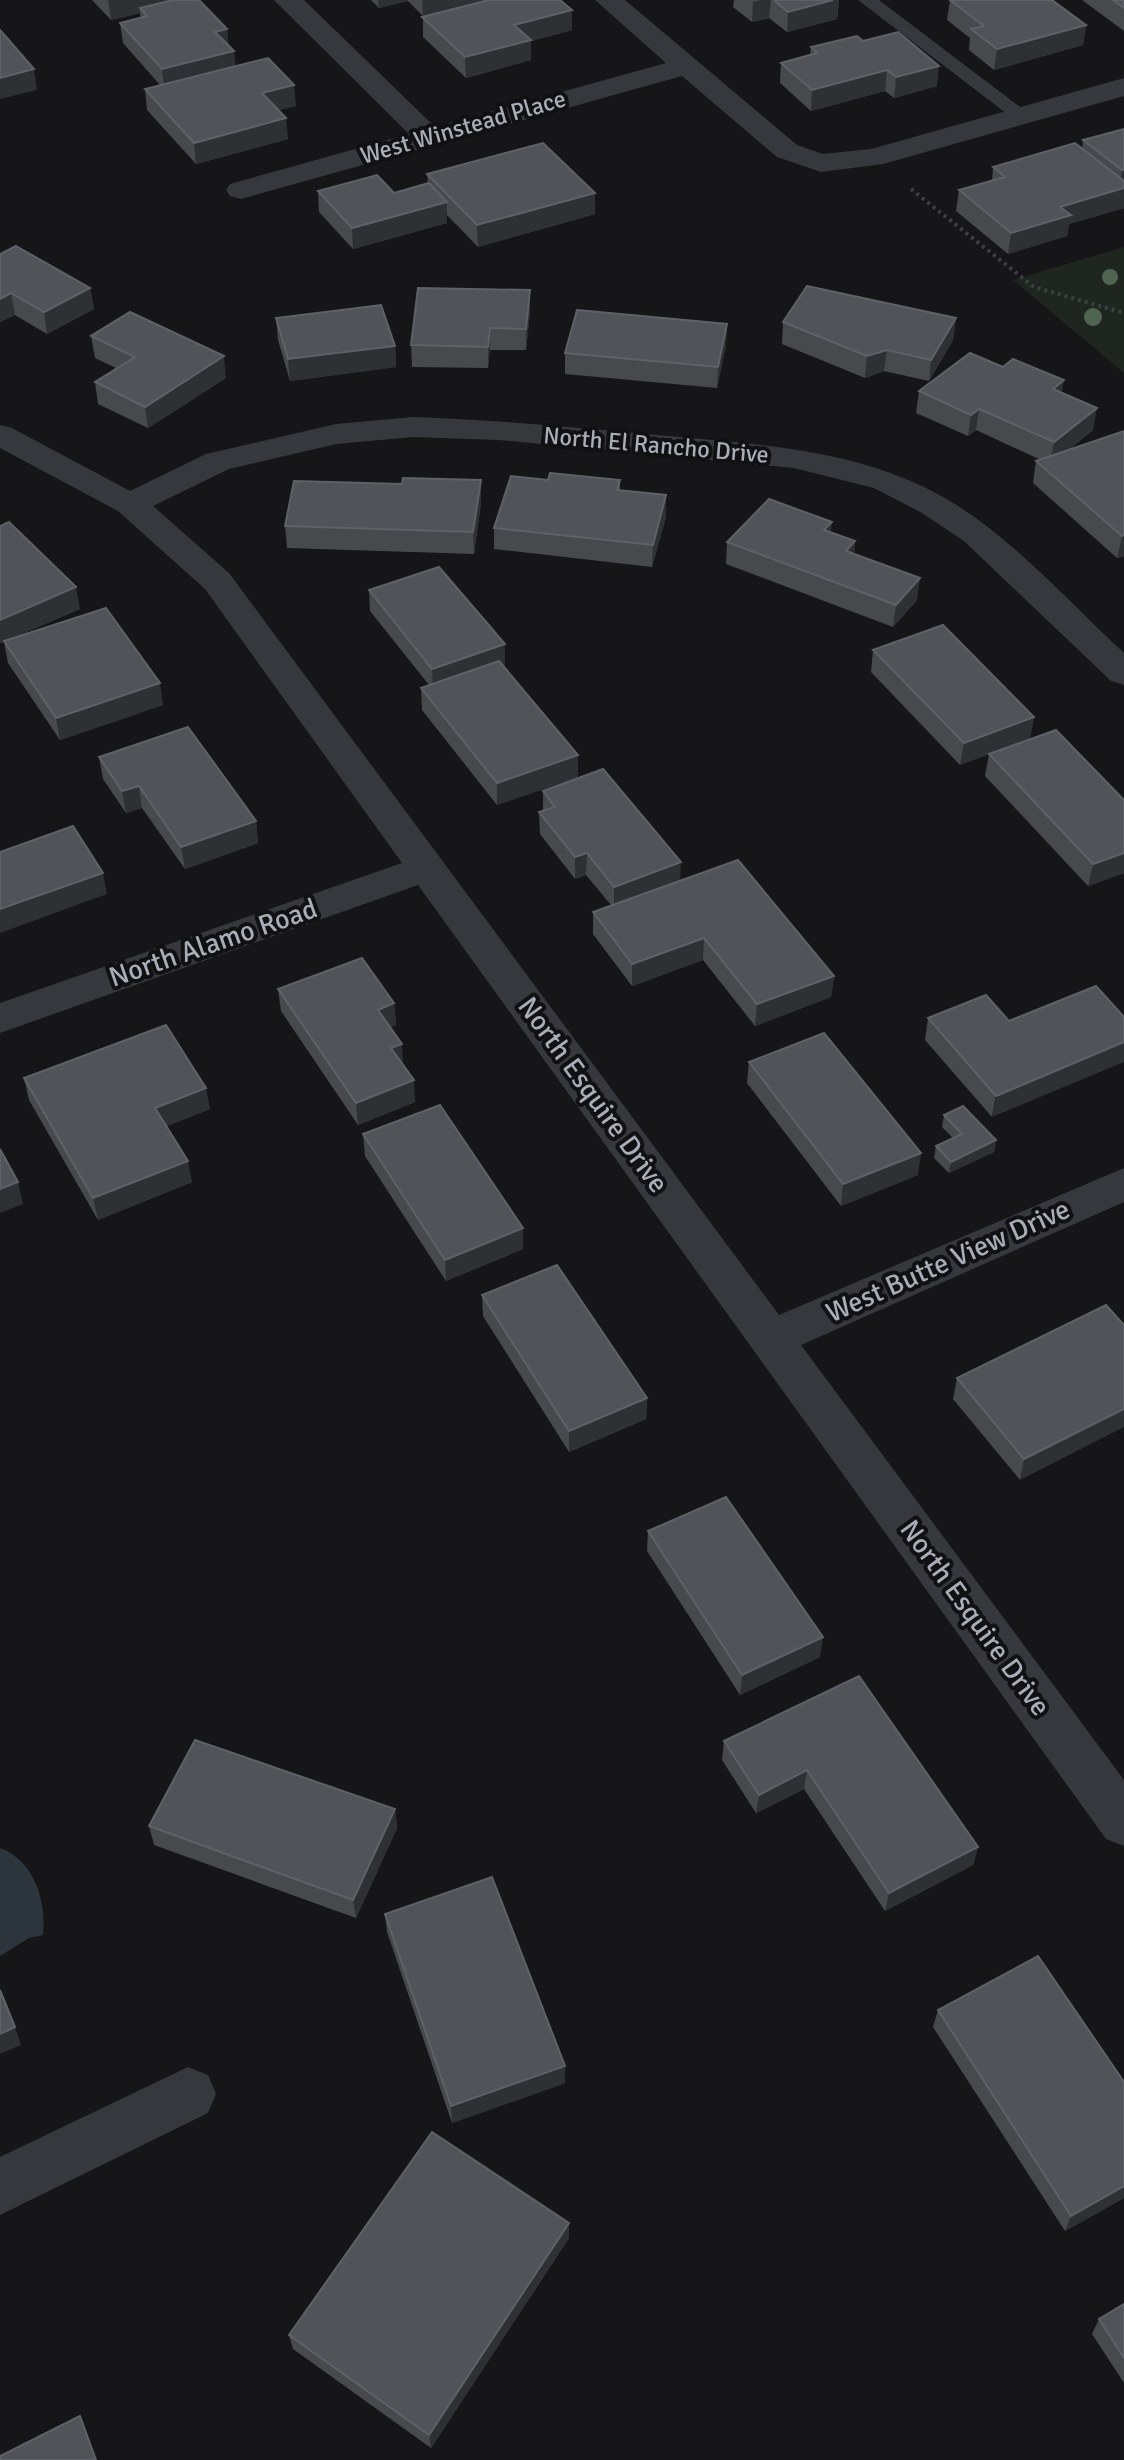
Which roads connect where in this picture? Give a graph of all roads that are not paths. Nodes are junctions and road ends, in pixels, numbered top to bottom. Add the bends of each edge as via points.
1 (288, 0) edge
2 (609, 0) edge
3 (867, 0) edge
4 (686, 66) junction
5 (1124, 87) edge
6 (1022, 116) junction
7 (428, 136) junction
8 (241, 190) dead end
9 (0, 435) edge
10 (130, 504) junction
11 (1124, 673) edge
12 (427, 868) junction
13 (0, 1018) edge
14 (1124, 1184) edge
15 (771, 1338) junction
16 (1124, 1822) edge
17 (188, 2094) dead end
18 (0, 2187) edge

1 - 7 street
2 - 4 street
3 - 6 lane
4 - 6 street via 787,151 821,163 873,158
4 - 7 street, West Winstead Place
5 - 6 street
7 - 8 street, West Winstead Place
9 - 10 street, North Esquire Drive
10 - 11 street, North El Rancho Drive via 218,461 336,434 413,427 794,458 886,481 934,506 976,534
10 - 12 street, North Esquire Drive via 217,581
12 - 13 street, North Alamo Road
12 - 15 street, North Esquire Drive
14 - 15 street, West Butte View Drive
15 - 16 street, North Esquire Drive
17 - 18 street

